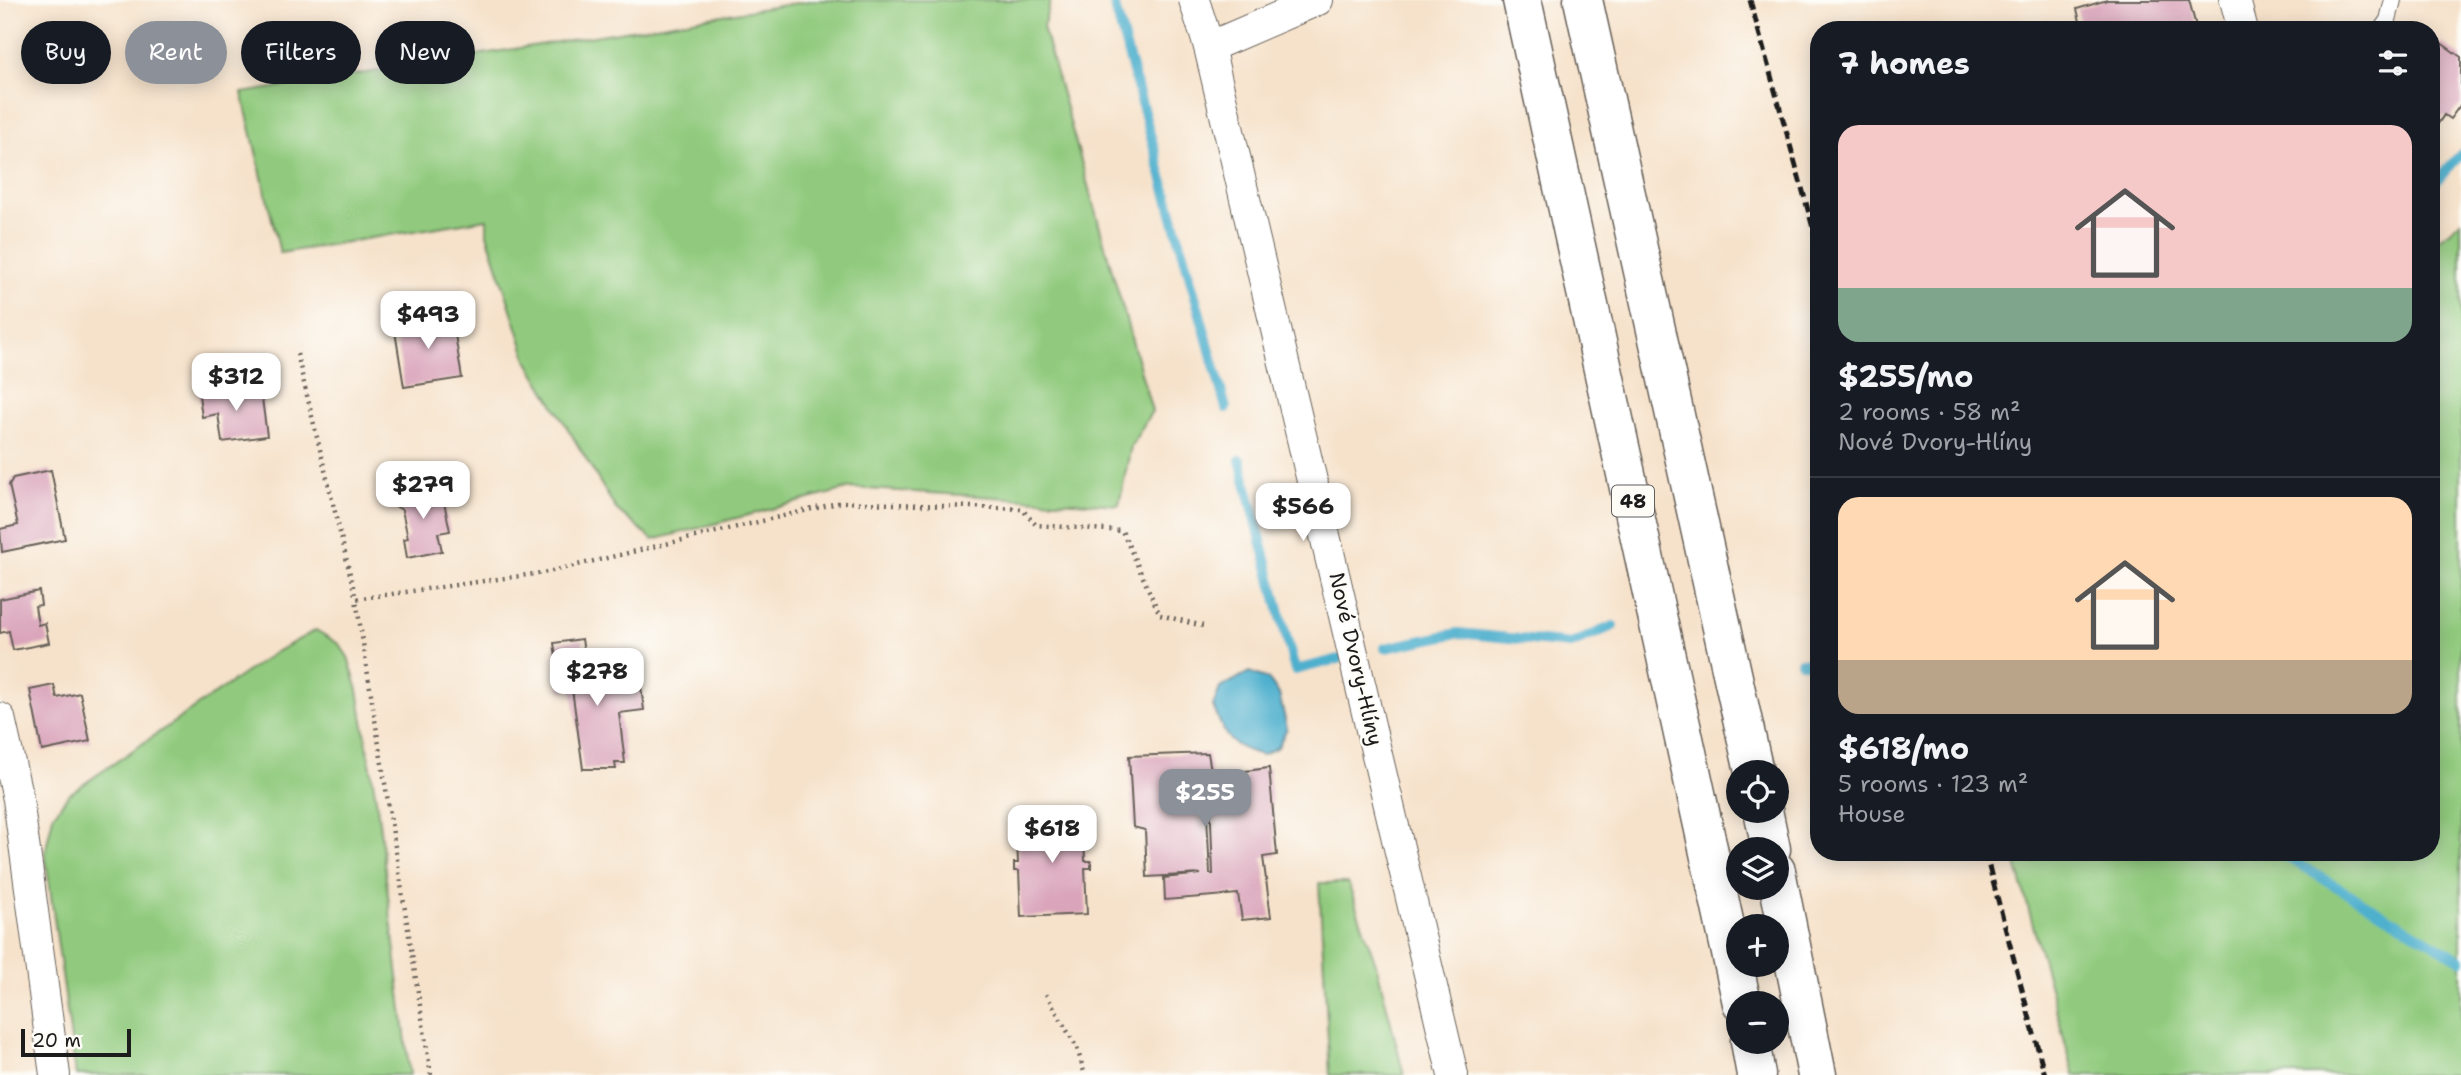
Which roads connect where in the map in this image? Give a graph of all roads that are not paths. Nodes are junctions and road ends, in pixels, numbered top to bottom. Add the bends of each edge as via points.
1 (1194, 0) edge
2 (1318, 0) edge
3 (1522, 0) edge
4 (1583, 0) edge
5 (2235, 0) edge
6 (2393, 0) edge
7 (2241, 21) edge
8 (2387, 21) edge
9 (1209, 47) junction
10 (0, 718) edge
11 (1751, 760) edge
12 (1782, 900) edge
13 (1739, 991) edge
14 (1752, 1054) edge
15 (55, 1075) edge
16 (1453, 1075) edge
17 (1756, 1075) edge
18 (1817, 1075) edge

1 - 9 street, Nové Dvory-Hlíny
2 - 9 street
3 - 13 highway, 48
4 - 11 highway
5 - 7 street
6 - 8 lane
9 - 16 street, Nové Dvory-Hlíny
10 - 15 street via 18,799
12 - 18 highway
14 - 17 highway

